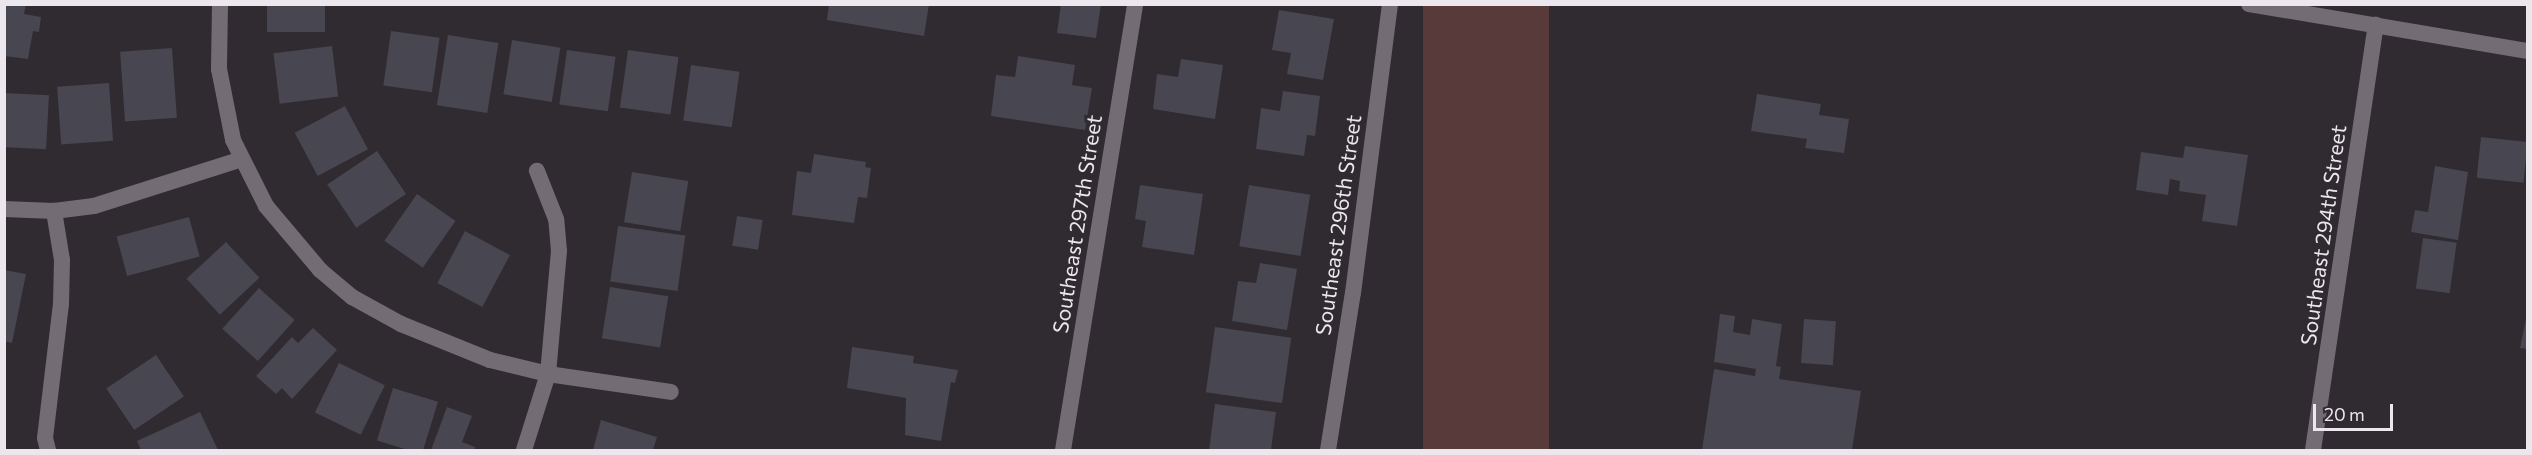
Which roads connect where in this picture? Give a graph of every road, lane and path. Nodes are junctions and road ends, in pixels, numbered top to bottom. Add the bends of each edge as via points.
1 (220, 4) edge
2 (1135, 4) edge
3 (1390, 4) edge
4 (2249, 4) edge
5 (2376, 25) junction
6 (2528, 51) edge
7 (242, 159) junction
8 (537, 171) dead end
9 (4, 209) edge
10 (54, 211) junction
11 (548, 374) junction
12 (671, 392) dead end
13 (48, 450) edge
14 (524, 450) edge
15 (1064, 450) edge
16 (1328, 450) edge
17 (2313, 450) edge

1 - 7 street via 219,69 233,140
2 - 15 street, Southeast 297th Street
3 - 16 street, Southeast 296th Street via 1353,293
4 - 5 street
5 - 6 street
5 - 17 street, Southeast 294th Street
7 - 10 street via 94,206
7 - 11 street via 267,206 291,237 352,297 444,343
8 - 11 street via 556,219 559,251
9 - 10 street
10 - 13 street via 62,260 61,304 45,438
11 - 12 street
11 - 14 street

